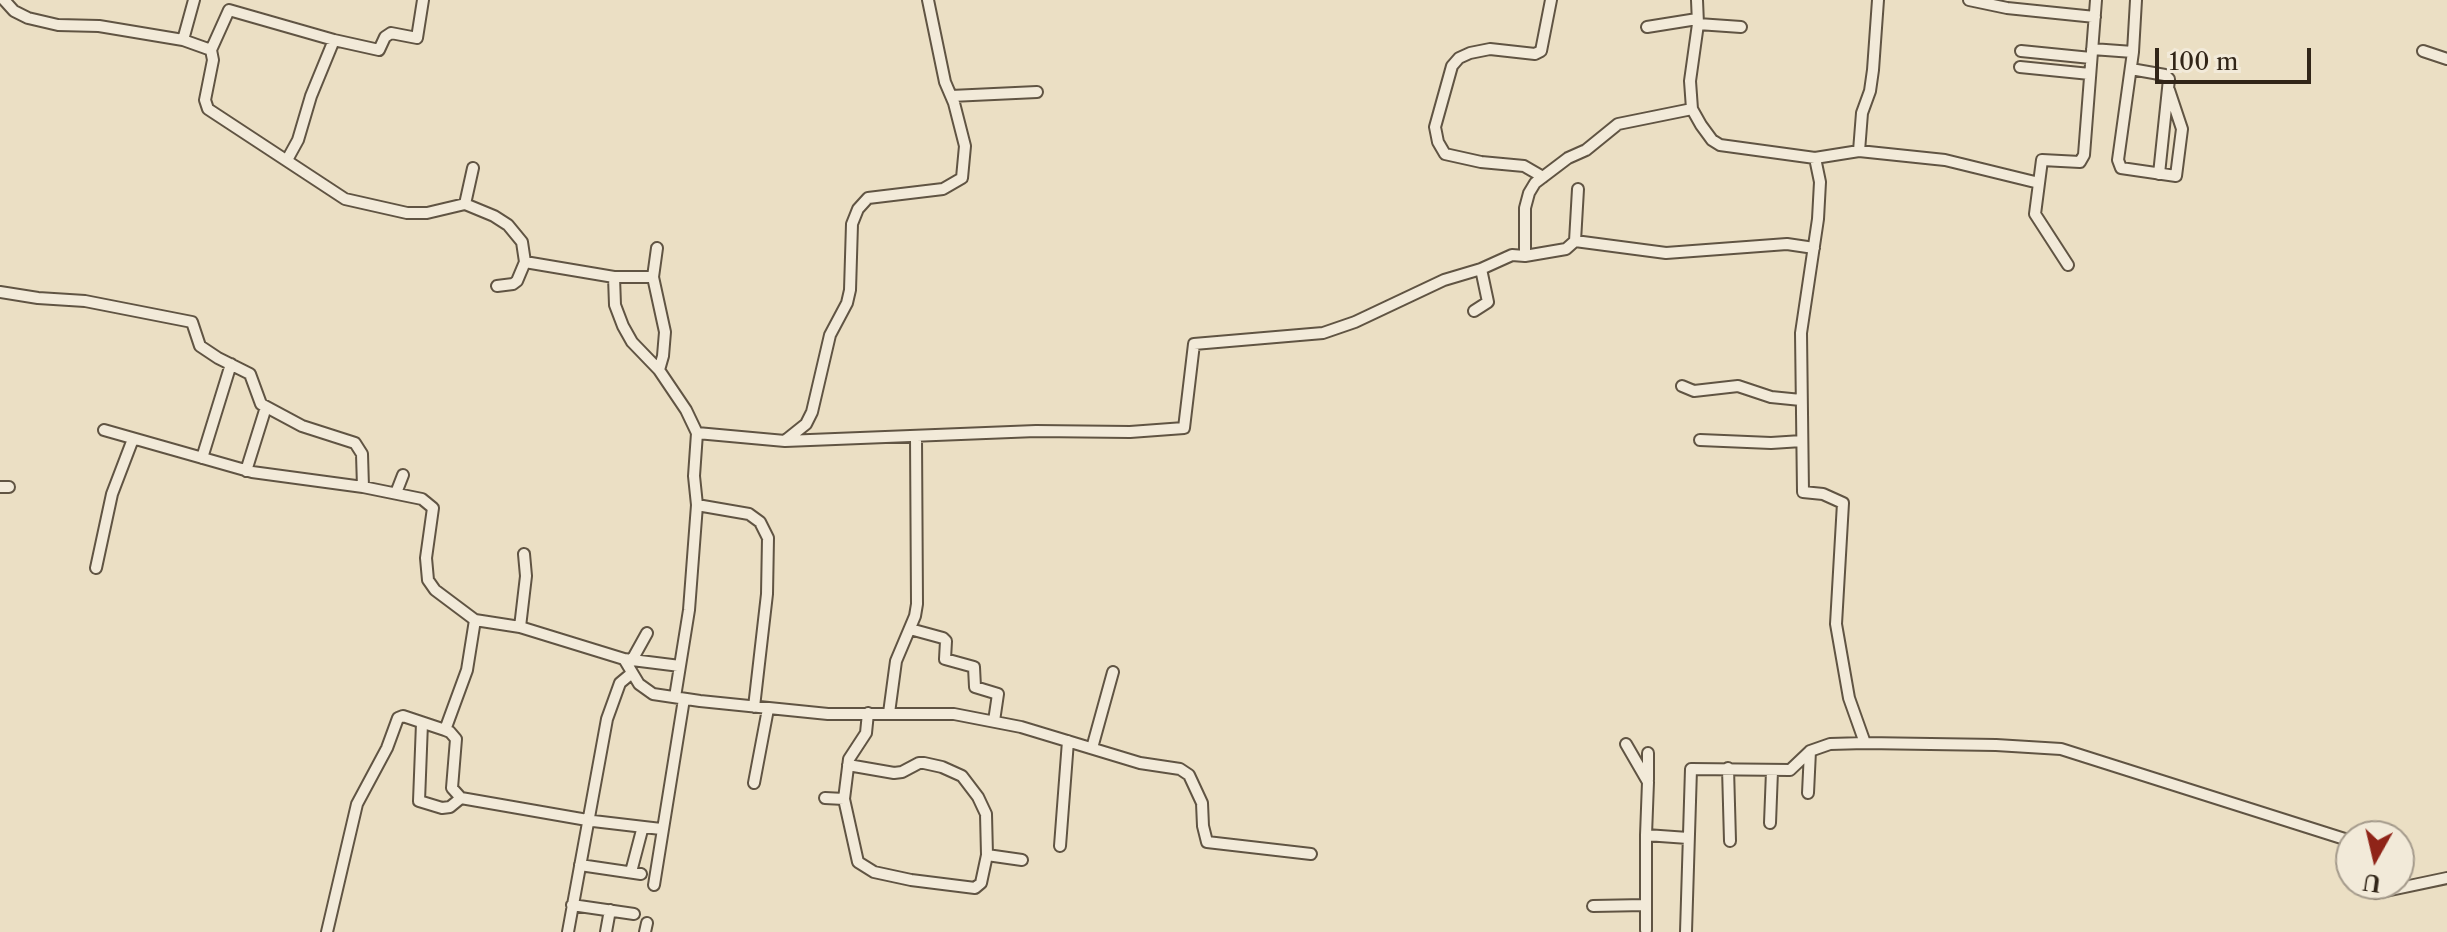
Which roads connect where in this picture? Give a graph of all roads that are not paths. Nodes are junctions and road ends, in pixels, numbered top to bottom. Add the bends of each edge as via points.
1 (4, 0) edge
2 (194, 0) edge
3 (423, 0) edge
4 (928, 0) edge
5 (1551, 0) edge
6 (1697, 0) edge
7 (1878, 0) edge
8 (1969, 0) edge
9 (2096, 0) edge
10 (2136, 0) edge
11 (2007, 4) edge
12 (2095, 17) junction
13 (1697, 22) junction
14 (1647, 27) dead end
15 (1741, 27) dead end
16 (183, 40) junction
17 (334, 40) junction
18 (211, 50) junction
19 (2021, 51) dead end
20 (2423, 51) dead end
21 (2133, 52) junction
22 (2092, 53) junction
23 (2447, 59) edge
24 (2020, 67) dead end
25 (2131, 69) junction
26 (2090, 74) junction
27 (2169, 90) junction
28 (1037, 92) dead end
29 (951, 96) junction
30 (1692, 109) junction
31 (2165, 127) junction
32 (2182, 129) junction
33 (1859, 151) junction
34 (1815, 158) junction
35 (287, 160) junction
36 (473, 168) dead end
37 (2159, 174) junction
38 (1543, 177) junction
39 (2039, 183) junction
40 (1578, 189) dead end
41 (465, 204) junction
42 (1575, 241) junction
43 (657, 248) dead end
44 (1814, 248) junction
45 (1525, 256) junction
46 (525, 262) junction
47 (2068, 265) dead end
48 (1481, 269) junction
49 (614, 277) junction
50 (653, 277) junction
51 (497, 286) dead end
52 (0, 292) edge
53 (1474, 311) dead end
54 (231, 364) junction
55 (659, 370) junction
56 (1682, 386) dead end
57 (1801, 400) junction
58 (266, 407) junction
59 (104, 430) dead end
60 (697, 433) junction
61 (916, 437) junction
62 (133, 439) junction
63 (1700, 440) dead end
64 (785, 441) junction
65 (1802, 441) junction
66 (202, 458) junction
67 (246, 471) junction
68 (403, 475) dead end
69 (363, 487) junction
70 (396, 493) junction
71 (697, 505) junction
72 (524, 554) dead end
73 (96, 568) dead end
74 (475, 620) junction
75 (520, 627) junction
76 (910, 629) junction
77 (647, 633) dead end
78 (628, 659) junction
79 (680, 666) junction
80 (1113, 672) dead end
81 (632, 673) junction
82 (679, 698) junction
83 (754, 707) junction
84 (768, 709) junction
85 (868, 713) junction
86 (889, 713) junction
87 (994, 721) junction
88 (422, 723) junction
89 (445, 730) junction
90 (1068, 741) junction
91 (1865, 743) junction
92 (1626, 744) dead end
93 (1092, 748) junction
94 (1810, 751) junction
95 (1648, 753) dead end
96 (848, 765) junction
97 (1728, 768) junction
98 (1772, 771) junction
99 (1648, 782) junction
100 (754, 783) dead end
101 (1808, 793) dead end
102 (461, 798) junction
103 (825, 798) dead end
104 (844, 799) junction
105 (588, 820) junction
106 (1770, 823) dead end
107 (661, 829) junction
108 (642, 830) dead end
109 (1646, 835) junction
110 (2335, 836) edge
111 (1688, 838) junction
112 (1730, 841) dead end
113 (1060, 846) dead end
114 (1311, 854) dead end
115 (987, 855) junction
116 (1022, 860) dead end
117 (580, 865) junction
118 (2447, 878) edge
119 (654, 885) dead end
120 (2415, 885) edge
121 (572, 905) junction
122 (1645, 905) junction
123 (1593, 906) dead end
124 (610, 910) junction
125 (634, 914) dead end
126 (1646, 930) dead end
127 (327, 932) edge
128 (568, 932) edge
129 (606, 932) edge
130 (1686, 932) edge

1 - 16 street via 28,18 58,25
2 - 16 street
3 - 17 street via 417,38 391,33 379,50
4 - 29 street
5 - 38 street via 1541,51 1490,49 1459,58 1435,127 1445,154 1524,166
6 - 13 street
7 - 33 street
8 - 11 street
9 - 12 street
10 - 21 street
11 - 12 street
12 - 22 street
13 - 14 street
13 - 15 street
13 - 30 street
16 - 18 street
17 - 18 street via 229,10
17 - 35 street
18 - 35 street via 205,105
19 - 22 street
20 - 23 street
21 - 22 street
21 - 25 street
22 - 26 street
24 - 26 street
25 - 27 street via 2165,75
25 - 37 street via 2118,164
26 - 39 street via 2084,155 2080,162 2042,160
27 - 31 street
27 - 32 street
28 - 29 street
29 - 64 street via 965,146 962,178 943,189 868,198 858,209 852,224 847,303 830,335 812,412
30 - 34 street via 1720,145
30 - 38 street via 1618,124
31 - 32 street
31 - 37 street
32 - 37 street via 2176,176
33 - 34 street
33 - 39 street via 1945,160
34 - 44 street via 1820,182
35 - 41 street via 345,199 368,205 427,213
36 - 41 street
38 - 45 street via 1529,193
39 - 47 street via 2035,214
40 - 42 street
41 - 46 street via 508,225 522,242
42 - 44 street via 1666,253 1787,244
42 - 45 street via 1566,249
43 - 50 street
44 - 57 street via 1801,333
45 - 48 street via 1512,255
46 - 49 street
46 - 51 street via 517,281
48 - 53 street via 1488,302
48 - 61 street via 1323,333 1194,344 1184,428
49 - 50 street
49 - 55 street via 615,305 623,326
50 - 55 street via 665,332
52 - 54 street via 183,319 192,322 200,346
54 - 58 street via 250,374
54 - 66 street
55 - 60 street
56 - 57 street via 1694,391 1738,386
57 - 65 street
58 - 67 street
58 - 69 street via 302,426 355,443 362,454
59 - 62 street
60 - 64 street
60 - 71 street
61 - 64 street
61 - 76 street via 917,604
62 - 66 street
62 - 73 street via 112,494
63 - 65 street
65 - 91 street via 1803,492 1843,503 1836,624 1849,698
66 - 67 street
67 - 69 street
68 - 70 street
69 - 70 street
70 - 74 street via 422,499 433,508 428,580
71 - 79 street
71 - 83 street via 749,514 768,538
72 - 75 street
74 - 75 street
74 - 89 street via 467,670
75 - 78 street
76 - 86 street via 896,661
76 - 87 street via 943,638 945,659 974,667 976,688 998,694
77 - 78 street
78 - 79 street
78 - 81 street
79 - 82 street
80 - 93 street
81 - 82 street via 645,690
81 - 105 street via 620,683 607,719
82 - 83 street
82 - 107 street
83 - 84 street
84 - 85 street
84 - 100 street
85 - 86 street
85 - 96 street via 866,733
86 - 87 street
87 - 90 street
88 - 89 street
88 - 102 street via 417,798 442,808
88 - 127 street via 403,716 397,720 357,804
89 - 102 street via 456,739 452,788
90 - 93 street
90 - 113 street
91 - 94 street via 1830,744
91 - 110 street via 2061,749
92 - 99 street
93 - 114 street via 1189,775 1202,803 1207,842
94 - 98 street via 1790,770
94 - 101 street
95 - 99 street
96 - 104 street
96 - 115 street via 902,772 924,763 962,776 986,814
97 - 98 street
97 - 111 street via 1691,769
97 - 112 street
98 - 106 street
99 - 109 street
102 - 105 street
103 - 104 street
104 - 115 street via 858,862 874,872 975,888
105 - 107 street
105 - 117 street
107 - 119 street
108 - 117 street via 636,873
109 - 111 street
109 - 122 street
111 - 130 street
115 - 116 street
117 - 121 street
118 - 120 street
121 - 124 street
121 - 128 street
122 - 123 street
122 - 126 street
124 - 125 street
124 - 129 street

